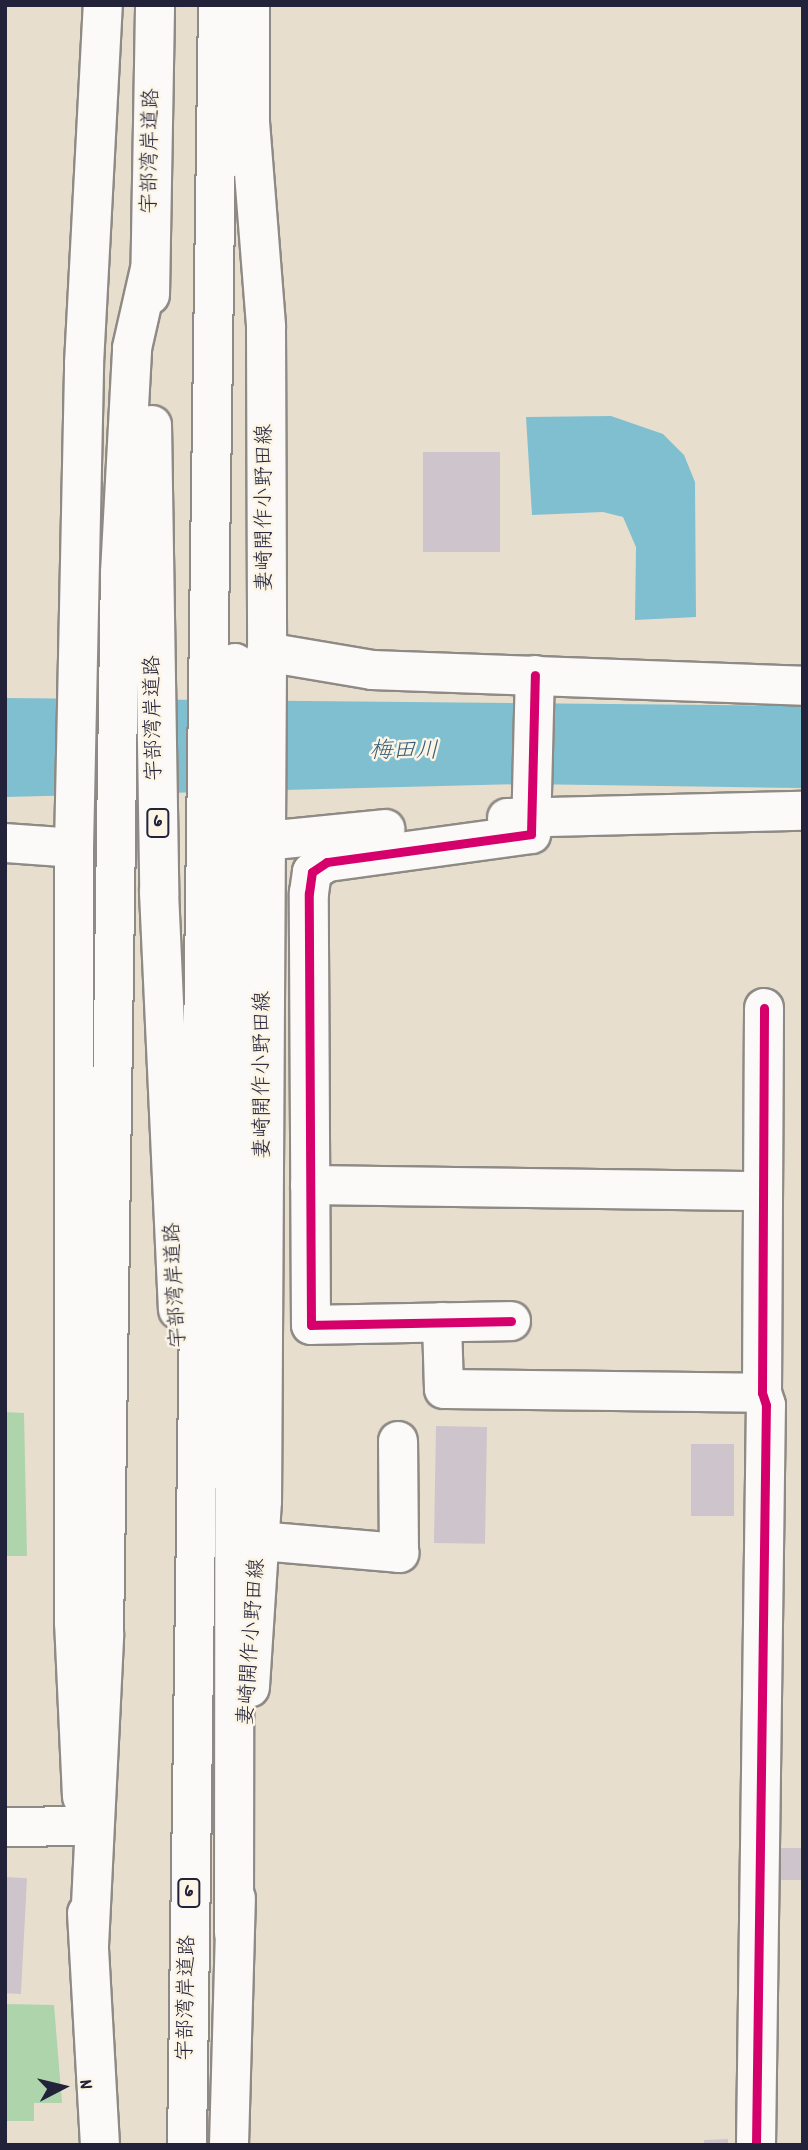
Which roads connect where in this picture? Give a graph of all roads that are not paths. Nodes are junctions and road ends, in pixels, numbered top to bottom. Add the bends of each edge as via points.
1 (103, 5) edge
2 (155, 5) edge
3 (218, 5) edge
4 (250, 5) edge
5 (216, 87) junction
6 (150, 269) junction
7 (267, 657) junction
8 (803, 686) edge
9 (535, 689) junction
10 (534, 807) junction
11 (803, 811) edge
12 (266, 834) junction
13 (5, 843) edge
14 (74, 848) junction
15 (764, 1008) dead end
16 (310, 1185) junction
17 (763, 1191) junction
18 (511, 1321) dead end
19 (442, 1322) junction
20 (761, 1393) junction
21 (398, 1441) dead end
22 (260, 1541) junction
23 (191, 1640) junction
24 (83, 1826) junction
25 (5, 1827) edge
26 (234, 1933) junction
27 (89, 1946) junction
28 (100, 2145) edge
29 (187, 2145) edge
30 (229, 2145) edge
31 (757, 2145) edge

1 - 14 main road via 83,364
2 - 6 main road, 宇部湾岸道路 / 6
3 - 5 main road, 宇部湾岸道路 / 6
4 - 7 main road, 妻崎開作小野田線 via 250,122 266,327
5 - 23 main road, 宇部湾岸道路 / 6 via 202,1273
5 - 26 main road via 237,758
6 - 23 main road, 宇部湾岸道路 / 6 via 159,892
6 - 27 main road via 132,348 120,573 104,1634
7 - 9 main road
7 - 12 main road, 妻崎開作小野田線
8 - 9 main road
9 - 10 main road
10 - 11 main road
10 - 12 main road
10 - 16 main road via 531,834 327,862 312,872
12 - 22 main road, 妻崎開作小野田線
13 - 14 main road
14 - 24 main road via 74,1623
15 - 17 main road
16 - 17 main road
16 - 19 main road via 311,1325
17 - 20 main road
18 - 19 main road
19 - 20 main road via 444,1389
20 - 31 main road via 766,1405
21 - 22 main road via 398,1553
22 - 26 main road, 妻崎開作小野田線
23 - 29 main road, 宇部湾岸道路 / 6
24 - 25 main road
24 - 27 main road
26 - 30 main road, 妻崎開作小野田線
27 - 28 main road

